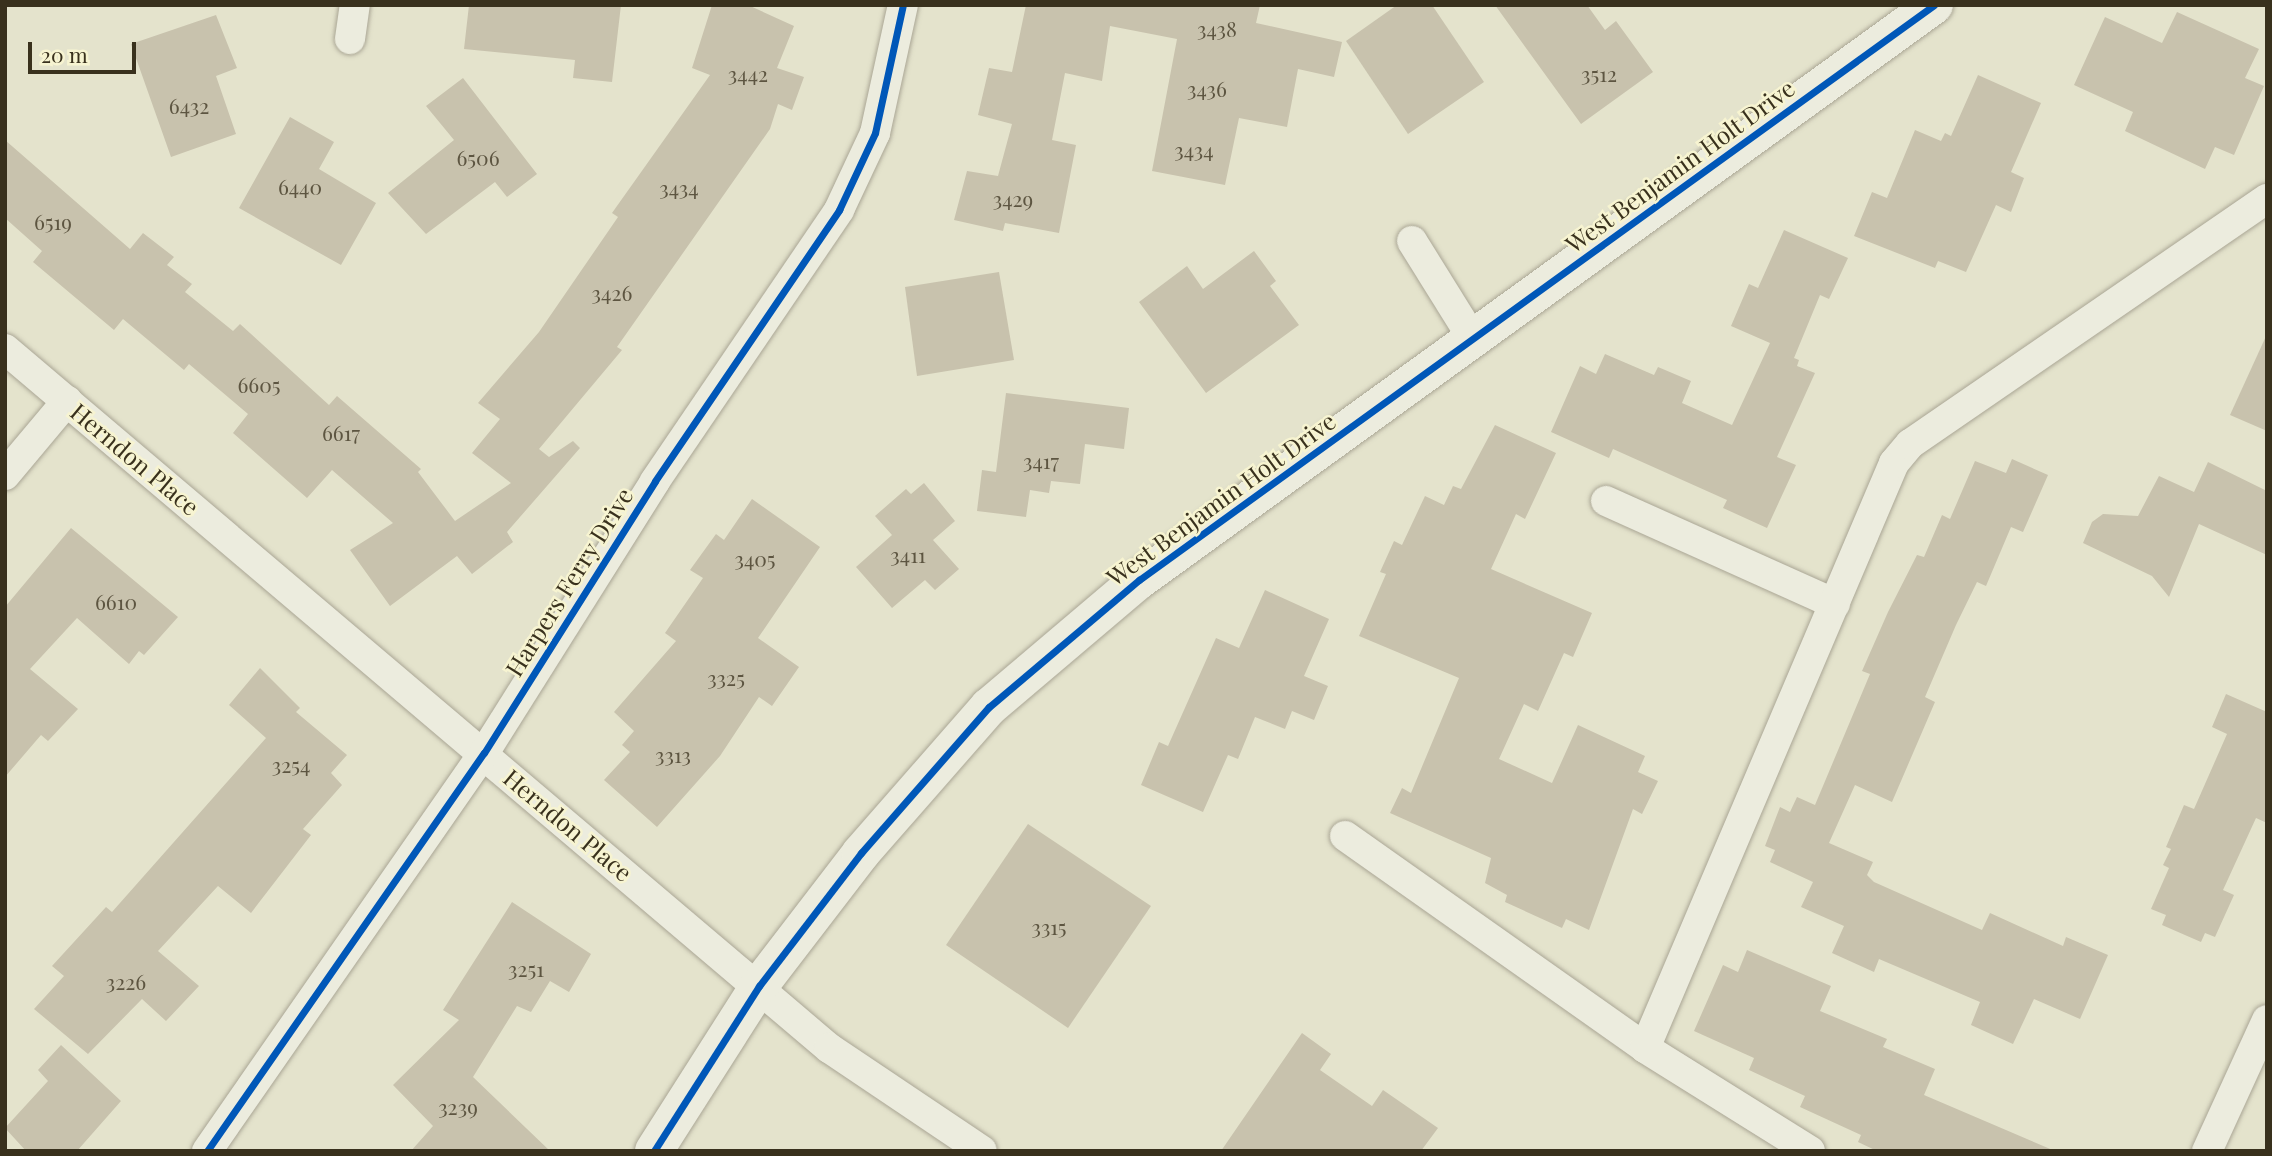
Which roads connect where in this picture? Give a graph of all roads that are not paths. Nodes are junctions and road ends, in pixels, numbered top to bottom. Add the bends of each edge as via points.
1 (355, 5) edge
2 (903, 5) edge
3 (1934, 5) edge
4 (350, 39) dead end
5 (2267, 199) edge
6 (1412, 241) dead end
7 (1473, 339) junction
8 (5, 349) edge
9 (67, 401) junction
10 (5, 474) edge
11 (1606, 501) dead end
12 (1835, 604) junction
13 (484, 753) junction
14 (1345, 836) dead end
15 (759, 986) junction
16 (2267, 1020) edge
17 (1645, 1048) junction
18 (207, 1151) edge
19 (654, 1151) edge
20 (982, 1151) edge
21 (1810, 1151) edge
22 (2207, 1151) edge

1 - 4 street
2 - 13 street, Harpers Ferry Drive via 875,133 839,210 655,481
3 - 7 main road, West Benjamin Holt Drive
5 - 12 street via 1910,444 1894,463
6 - 7 street
7 - 15 main road, West Benjamin Holt Drive via 1139,580 989,707 861,853
8 - 9 street, Herndon Place
9 - 10 street
9 - 13 street, Herndon Place
11 - 12 street
12 - 17 street
13 - 15 street, Herndon Place
13 - 18 street, Harpers Ferry Drive
14 - 17 street
15 - 19 main road, West Benjamin Holt Drive
15 - 20 street, Herndon Place via 830,1048
16 - 22 street
17 - 21 street

